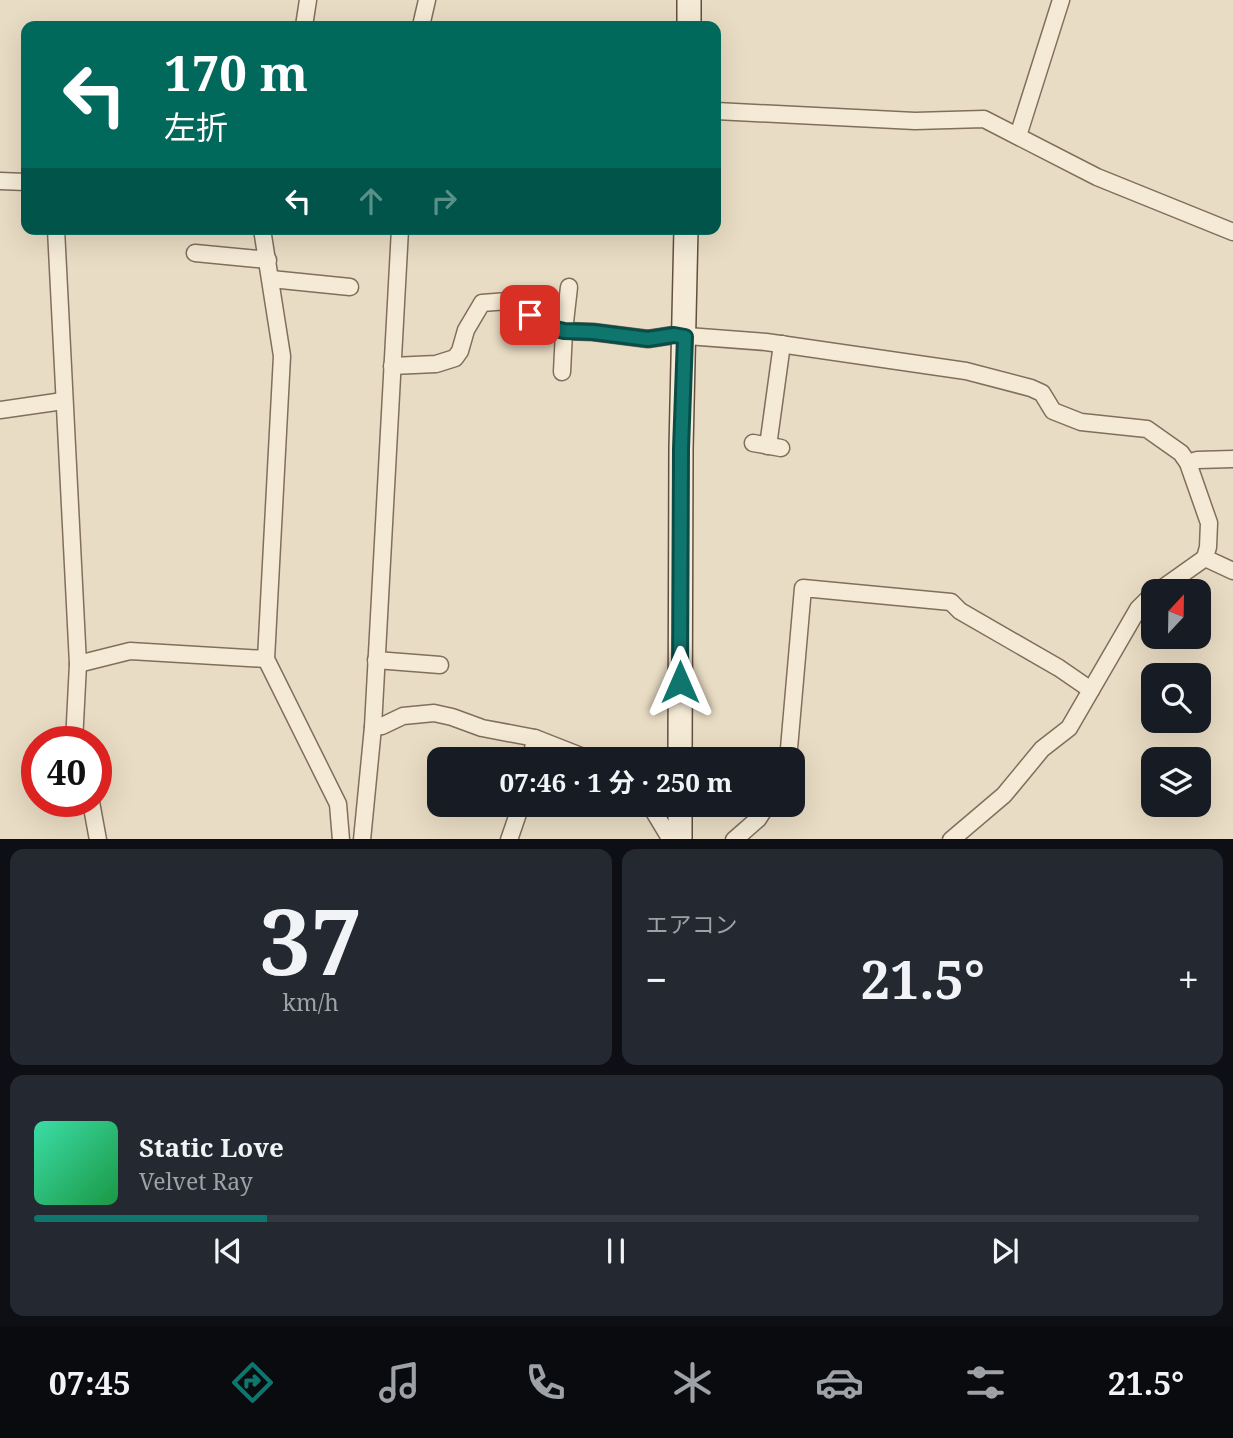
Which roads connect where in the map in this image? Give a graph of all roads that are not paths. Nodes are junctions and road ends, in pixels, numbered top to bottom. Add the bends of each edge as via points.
1 (308, 0) edge
2 (427, 0) edge
3 (689, 0) edge
4 (1061, 0) edge
5 (305, 21) edge
6 (422, 21) edge
7 (689, 21) edge
8 (721, 111) edge
9 (1018, 136) junction
10 (0, 181) edge
11 (21, 182) edge
12 (1233, 232) edge
13 (56, 235) edge
14 (263, 235) edge
15 (400, 235) edge
16 (687, 235) edge
17 (195, 253) dead end
18 (268, 260) junction
19 (271, 279) junction
20 (350, 287) dead end
21 (569, 287) dead end
22 (564, 331) junction
23 (685, 337) junction
24 (782, 344) junction
25 (392, 366) junction
26 (562, 372) dead end
27 (63, 401) junction
28 (0, 410) edge
29 (767, 446) dead end
30 (1233, 459) edge
31 (1188, 463) junction
32 (1205, 558) junction
33 (1233, 571) edge
34 (1175, 579) edge
35 (1141, 606) edge
36 (266, 659) junction
37 (376, 660) junction
38 (78, 664) junction
39 (440, 665) dead end
40 (1091, 690) junction
41 (75, 726) edge
42 (373, 727) junction
43 (535, 738) junction
44 (533, 747) edge
45 (558, 747) edge
46 (680, 747) edge
47 (789, 747) edge
48 (94, 817) edge
49 (517, 817) edge
50 (657, 817) edge
51 (680, 817) edge
52 (759, 817) edge
53 (743, 838) edge
54 (99, 839) edge
55 (341, 839) edge
56 (362, 839) edge
57 (509, 839) edge
58 (671, 839) edge
59 (680, 839) edge
60 (951, 839) edge

1 - 5 street
2 - 6 street
3 - 7 street
4 - 9 street
8 - 9 street via 915,121 984,119
9 - 12 street via 1097,177
10 - 11 street
13 - 27 street
14 - 18 street
15 - 25 street
16 - 23 street
17 - 18 street
18 - 19 street
19 - 20 street
19 - 36 street via 282,356
21 - 22 street
22 - 23 street via 648,339
22 - 25 street via 541,324 517,304 487,301 471,321 455,358 436,364
22 - 26 street
23 - 24 street
23 - 46 street
24 - 29 street via 768,397
24 - 31 street via 966,371 1031,388 1042,393 1053,411 1081,422 1147,429
25 - 37 street
27 - 28 street
27 - 38 street
30 - 31 street
31 - 32 street via 1209,523
32 - 33 street
32 - 34 street
35 - 40 street
36 - 38 street via 130,652
36 - 55 street via 338,804
37 - 39 street
37 - 42 street
38 - 41 street
40 - 47 street via 951,602 803,588
40 - 60 street via 1069,728 1042,748 1004,795
42 - 43 street via 402,716 435,713
42 - 56 street
43 - 44 street
43 - 45 street
48 - 54 street
49 - 57 street
50 - 58 street
51 - 59 street
52 - 53 street

